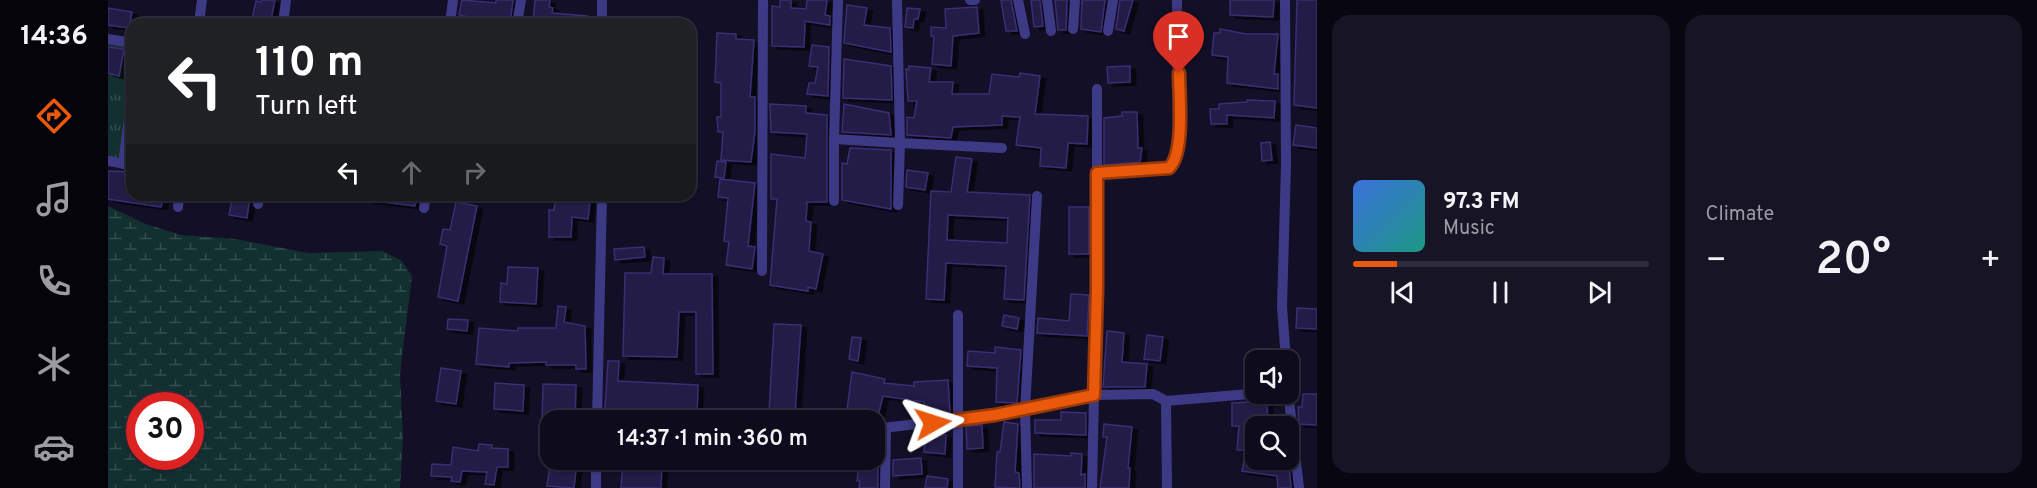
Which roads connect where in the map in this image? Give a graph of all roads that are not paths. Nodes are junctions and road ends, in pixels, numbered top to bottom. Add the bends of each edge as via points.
1 (202, 0) edge
2 (286, 0) edge
3 (453, 0) edge
4 (521, 0) edge
5 (602, 0) edge
6 (763, 0) edge
7 (838, 0) edge
8 (897, 0) edge
9 (970, 0) edge
10 (975, 0) edge
11 (1018, 0) edge
12 (1047, 0) edge
13 (1075, 0) edge
14 (1113, 0) edge
15 (1177, 0) edge
16 (1285, 0) edge
17 (200, 18) edge
18 (284, 18) edge
19 (451, 18) edge
20 (519, 18) edge
21 (602, 18) edge
22 (1073, 29) dead end
23 (1051, 31) dead end
24 (1108, 31) dead end
25 (1025, 34) dead end
26 (108, 39) edge
27 (126, 42) edge
28 (1096, 90) dead end
29 (834, 140) junction
30 (900, 143) junction
31 (1002, 148) dead end
32 (108, 161) edge
33 (126, 164) edge
34 (1097, 173) junction
35 (1037, 196) dead end
36 (179, 201) edge
37 (425, 201) edge
38 (602, 201) edge
39 (834, 201) dead end
40 (898, 205) dead end
41 (178, 207) dead end
42 (424, 208) dead end
43 (762, 272) dead end
44 (958, 315) dead end
45 (1285, 350) edge
46 (1245, 394) edge
47 (1094, 395) junction
48 (1166, 401) junction
49 (1289, 404) edge
50 (1025, 409) junction
51 (597, 410) edge
52 (957, 421) junction
53 (885, 428) edge
54 (596, 470) edge
55 (884, 470) edge
56 (596, 488) edge
57 (885, 488) edge
58 (958, 488) edge
59 (1027, 488) edge
60 (1092, 488) edge
61 (1167, 488) edge
62 (1299, 488) edge

1 - 17 street
2 - 18 street
3 - 19 street
4 - 20 street
5 - 21 street
6 - 43 street
7 - 29 street
8 - 30 street
9 - 10 street
11 - 25 street
12 - 23 street
13 - 22 street
14 - 24 street
15 - 34 street via 1175,162 1169,168
16 - 45 street via 1286,165 1281,308
26 - 27 street
28 - 34 street
29 - 30 street
29 - 39 street
30 - 31 street
30 - 40 street
32 - 33 street
34 - 47 street
35 - 50 street
36 - 41 street
37 - 42 street
38 - 51 street
44 - 52 street
46 - 48 street
47 - 48 street via 1153,394
47 - 50 street
47 - 60 street
48 - 61 street
49 - 62 street
50 - 52 street
50 - 59 street
52 - 53 street
52 - 58 street
54 - 56 street
55 - 57 street

